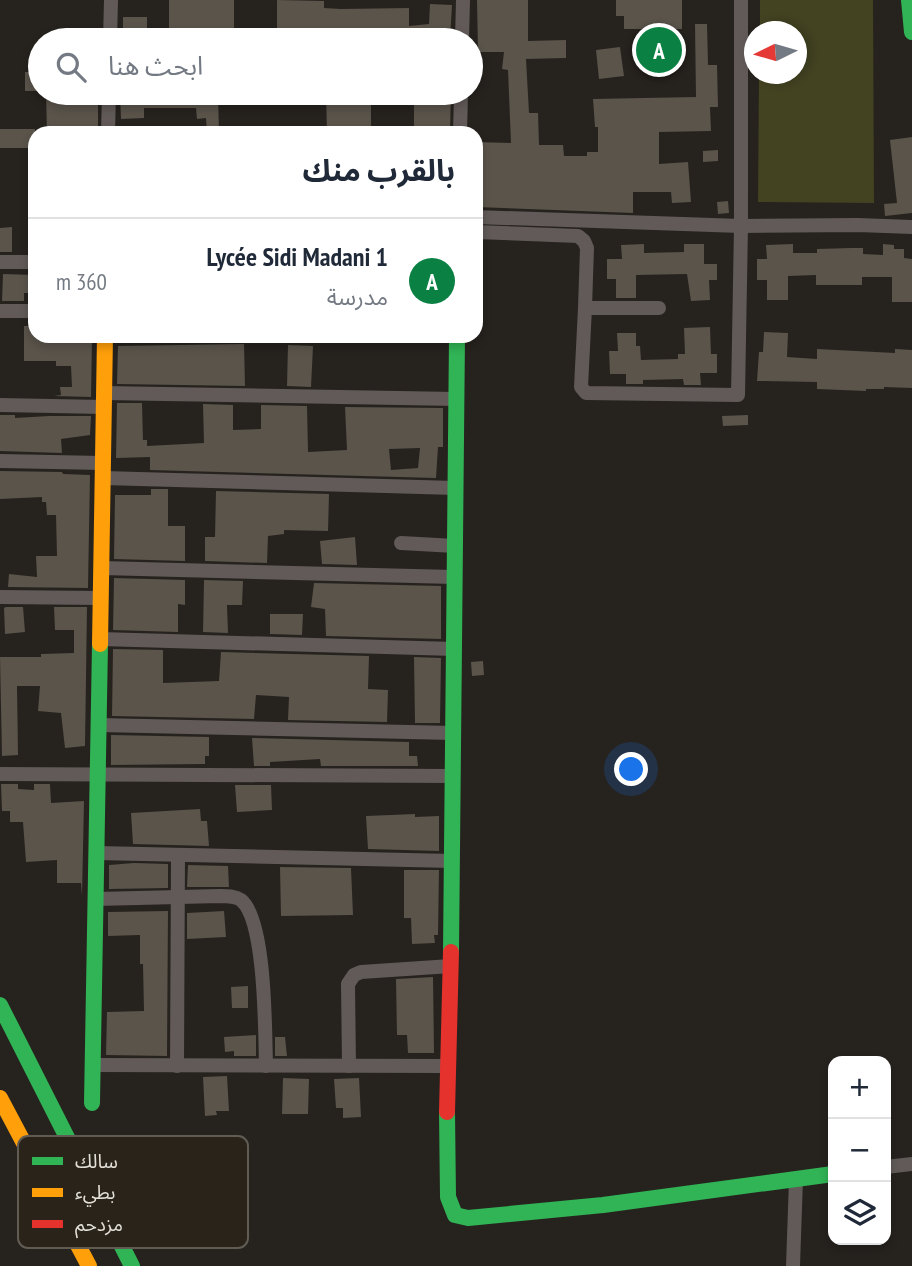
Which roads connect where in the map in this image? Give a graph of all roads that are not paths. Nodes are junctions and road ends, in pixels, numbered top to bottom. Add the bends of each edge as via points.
1 (111, 0) edge
2 (463, 0) edge
3 (741, 0) edge
4 (909, 0) edge
5 (110, 28) edge
6 (462, 28) edge
7 (912, 32) edge
8 (109, 105) edge
9 (461, 105) edge
10 (108, 126) edge
11 (460, 126) edge
12 (483, 217) edge
13 (741, 226) junction
14 (912, 227) edge
15 (483, 232) edge
16 (0, 262) edge
17 (28, 262) edge
18 (585, 308) junction
19 (659, 308) dead end
20 (0, 311) edge
21 (28, 311) edge
22 (105, 343) edge
23 (457, 343) edge
24 (104, 400) junction
25 (456, 400) junction
26 (0, 405) edge
27 (0, 461) edge
28 (103, 470) junction
29 (455, 488) junction
30 (401, 543) dead end
31 (455, 546) junction
32 (101, 568) junction
33 (454, 578) junction
34 (0, 597) edge
35 (101, 598) junction
36 (100, 639) junction
37 (454, 649) junction
38 (99, 725) junction
39 (453, 733) junction
40 (98, 773) junction
41 (0, 774) edge
42 (452, 776) junction
43 (97, 847) junction
44 (178, 855) junction
45 (452, 861) junction
46 (178, 897) junction
47 (96, 899) junction
48 (451, 966) junction
49 (0, 1004) edge
50 (93, 1065) junction
51 (177, 1066) junction
52 (266, 1066) junction
53 (349, 1066) junction
54 (447, 1066) junction
55 (0, 1098) edge
56 (92, 1104) dead end
57 (20, 1136) edge
58 (67, 1136) edge
59 (912, 1164) edge
60 (891, 1166) edge
61 (828, 1175) edge
62 (796, 1179) junction
63 (79, 1248) edge
64 (123, 1248) edge
65 (89, 1266) edge
66 (132, 1266) edge
67 (793, 1266) edge

1 - 5 street
2 - 6 street
3 - 13 street
4 - 7 main road
8 - 10 street
9 - 11 street
12 - 13 street
13 - 14 street
13 - 18 street via 738,396 586,393 581,387
15 - 18 street via 578,236 587,248
16 - 17 street
18 - 19 street
20 - 21 street
22 - 24 main road
23 - 25 main road
24 - 25 street
24 - 26 street
24 - 28 main road
25 - 29 main road
27 - 28 street
28 - 29 street
28 - 32 main road
29 - 31 main road
30 - 31 street
31 - 33 main road
32 - 33 street
32 - 35 main road
33 - 37 main road
34 - 35 street
35 - 36 main road
36 - 37 street
36 - 38 main road
37 - 39 main road
38 - 39 street
38 - 40 main road
39 - 42 main road
40 - 41 street
40 - 42 street
40 - 43 main road
42 - 45 main road
43 - 44 street via 119,854
43 - 47 main road
44 - 45 street
44 - 46 street
45 - 48 main road
46 - 47 street
46 - 51 street
46 - 52 street via 235,897 249,912 263,972
47 - 50 main road
48 - 53 street via 354,975 348,984
48 - 54 main road
49 - 58 main road
50 - 51 street
50 - 56 main road
51 - 52 street
52 - 53 street
53 - 54 street
54 - 62 main road via 449,1197 455,1215 468,1219 603,1205
55 - 57 main road
59 - 60 street
61 - 62 main road
62 - 67 street
63 - 65 main road
64 - 66 main road

